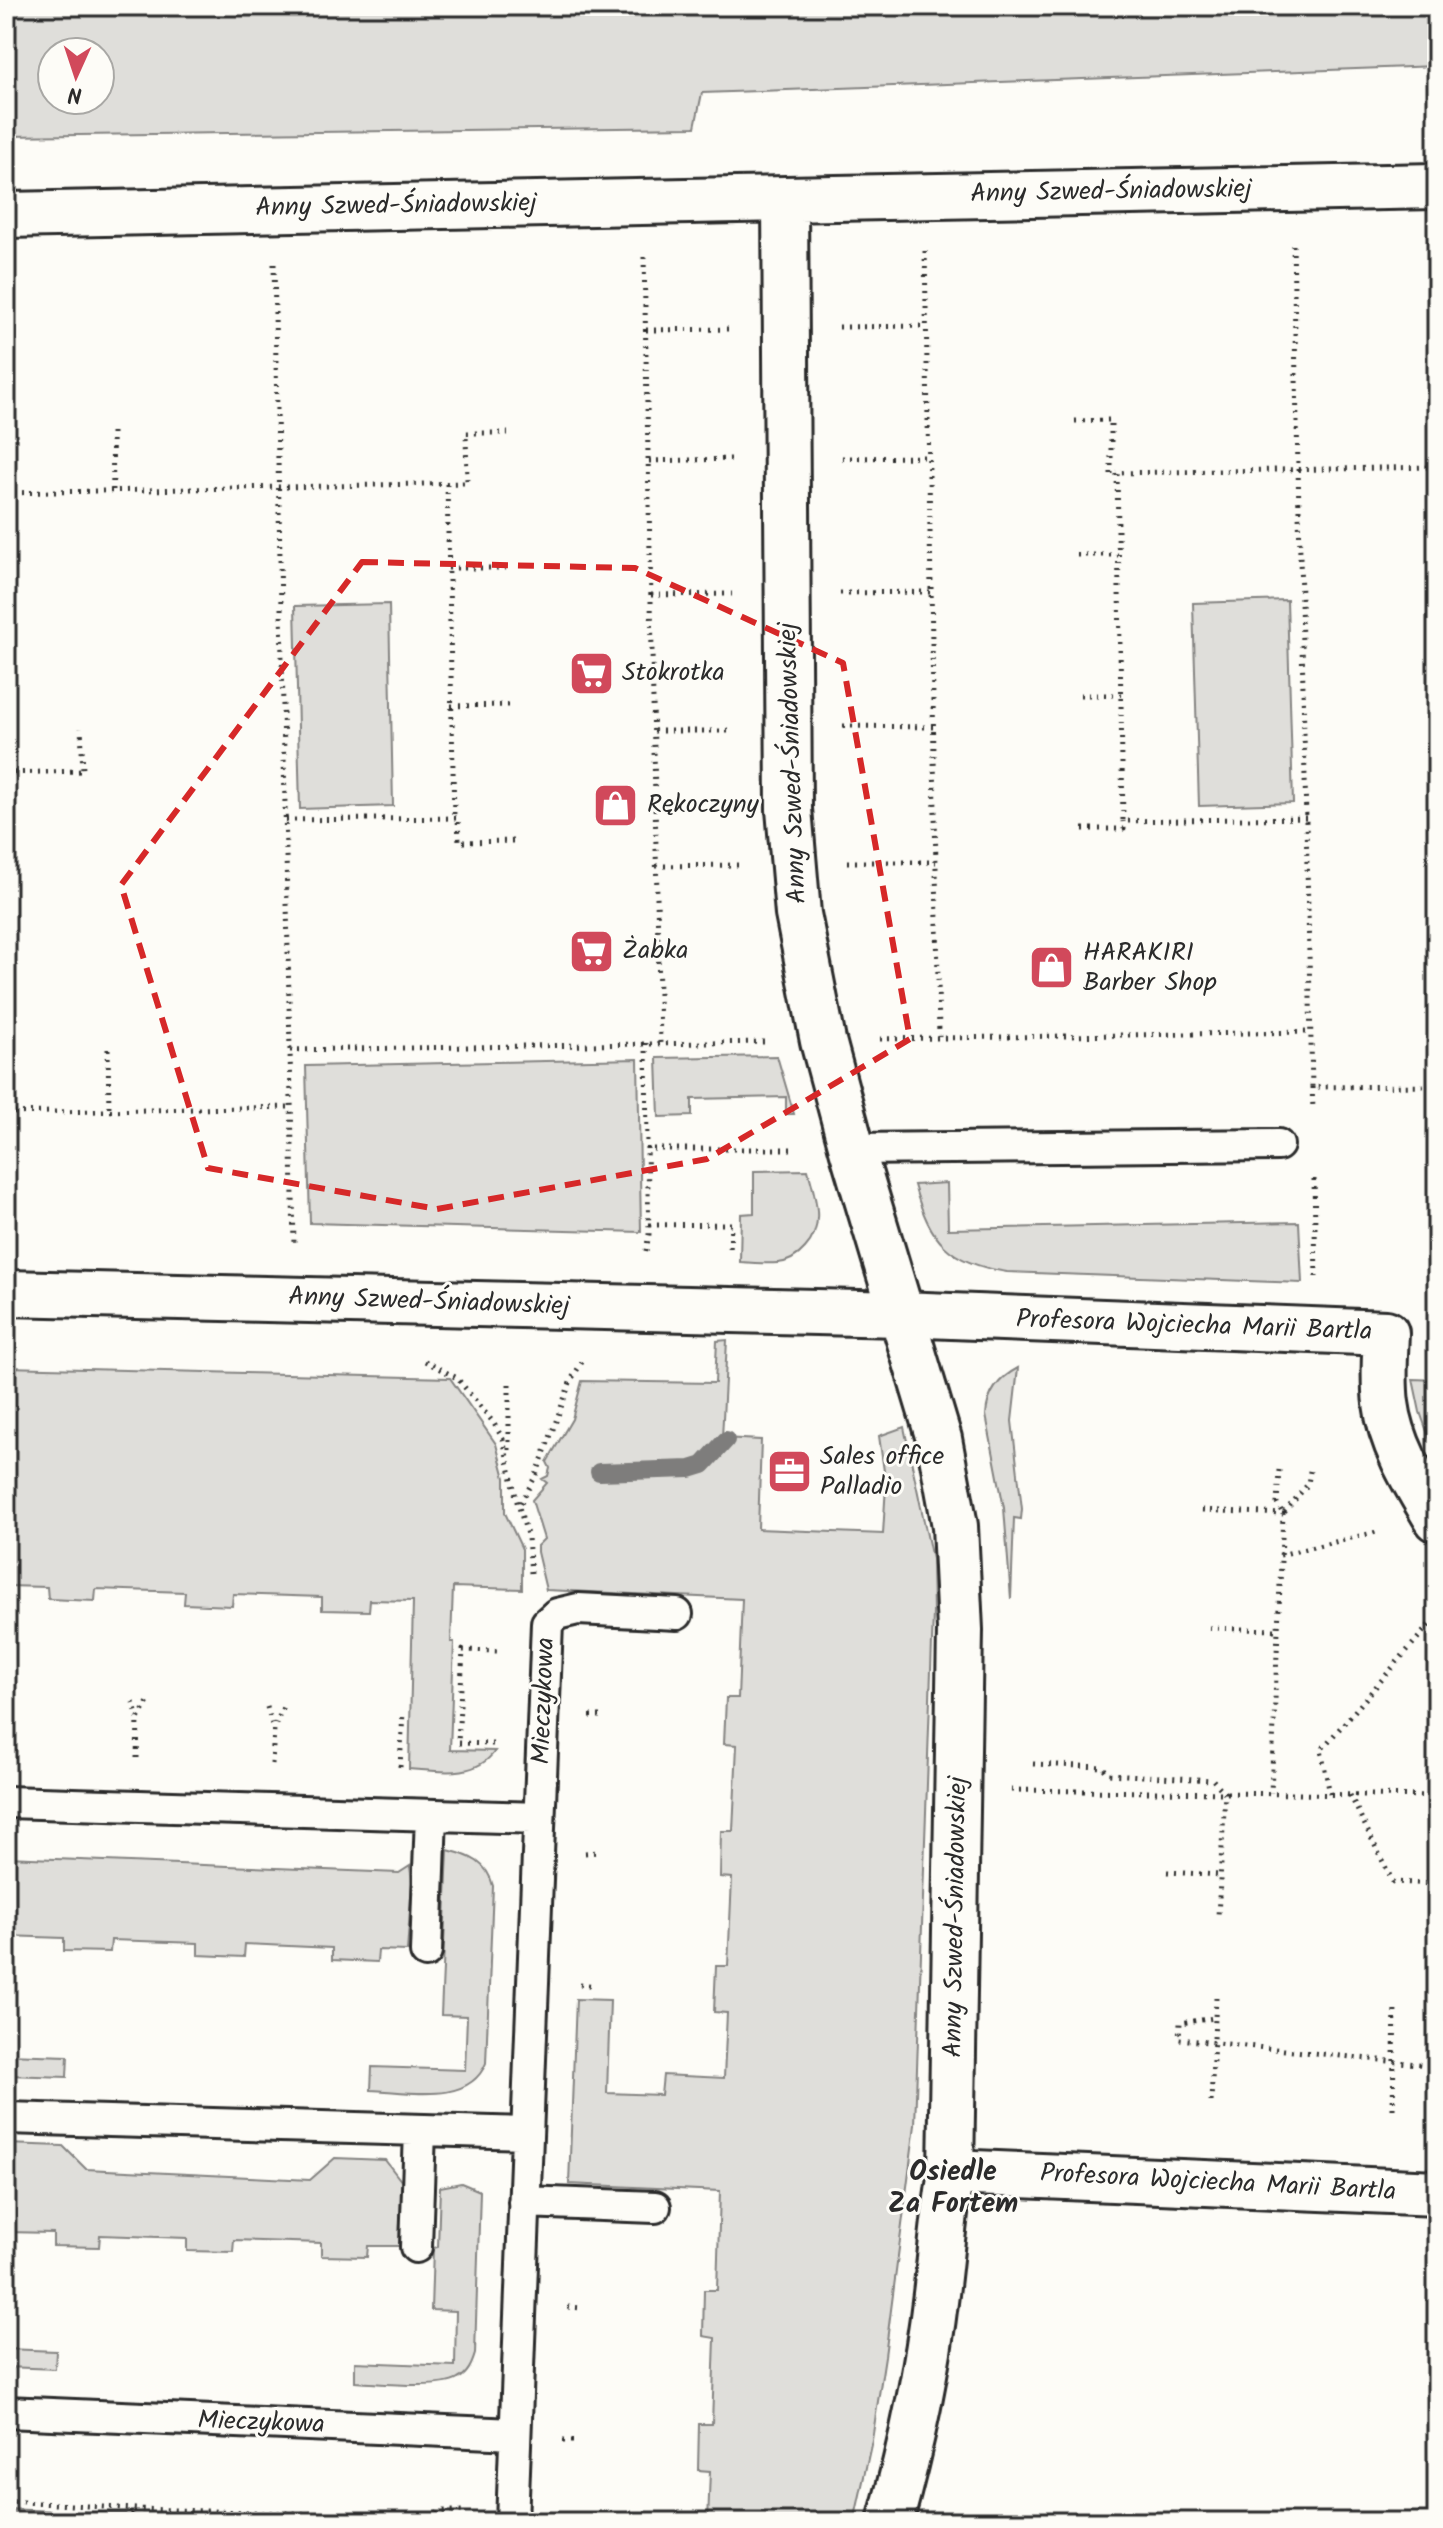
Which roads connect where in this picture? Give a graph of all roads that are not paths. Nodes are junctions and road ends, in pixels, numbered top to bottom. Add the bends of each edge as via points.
1 (1437, 186) edge
2 (785, 199) junction
3 (6, 215) edge
4 (1278, 1145) dead end
5 (852, 1149) junction
6 (6, 1293) edge
7 (901, 1314) junction
8 (1437, 1519) edge
9 (677, 1614) dead end
10 (6, 1802) edge
11 (431, 1815) junction
12 (539, 1818) junction
13 (426, 1952) dead end
14 (6, 2118) edge
15 (420, 2130) junction
16 (527, 2133) junction
17 (951, 2172) junction
18 (1437, 2193) edge
19 (524, 2202) junction
20 (655, 2207) dead end
21 (416, 2247) dead end
22 (6, 2412) edge
23 (515, 2434) junction
24 (512, 2517) edge
25 (890, 2522) edge

1 - 2 street, Anny Szwed-Śniadowskiej
2 - 3 street, Anny Szwed-Śniadowskiej
2 - 5 street, Anny Szwed-Śniadowskiej via 789,809 798,914 823,1041
4 - 5 lane
5 - 7 street, Anny Szwed-Śniadowskiej
6 - 7 street, Anny Szwed-Śniadowskiej
7 - 8 street, Profesora Wojciecha Marii Bartla via 1386,1333 1386,1406 1405,1465
7 - 17 street, Anny Szwed-Śniadowskiej via 939,1439 955,1526 960,1630
9 - 12 lane, Mieczykowa via 578,1609 557,1614 547,1623
10 - 11 lane
11 - 12 lane
11 - 13 lane
12 - 16 lane, Mieczykowa
14 - 15 lane
15 - 16 lane
15 - 21 lane
16 - 19 lane, Mieczykowa
17 - 18 street, Profesora Wojciecha Marii Bartla
17 - 25 street, Anny Szwed-Śniadowskiej via 913,2435
19 - 20 lane
19 - 23 lane, Mieczykowa
22 - 23 lane, Mieczykowa
23 - 24 lane, Mieczykowa

